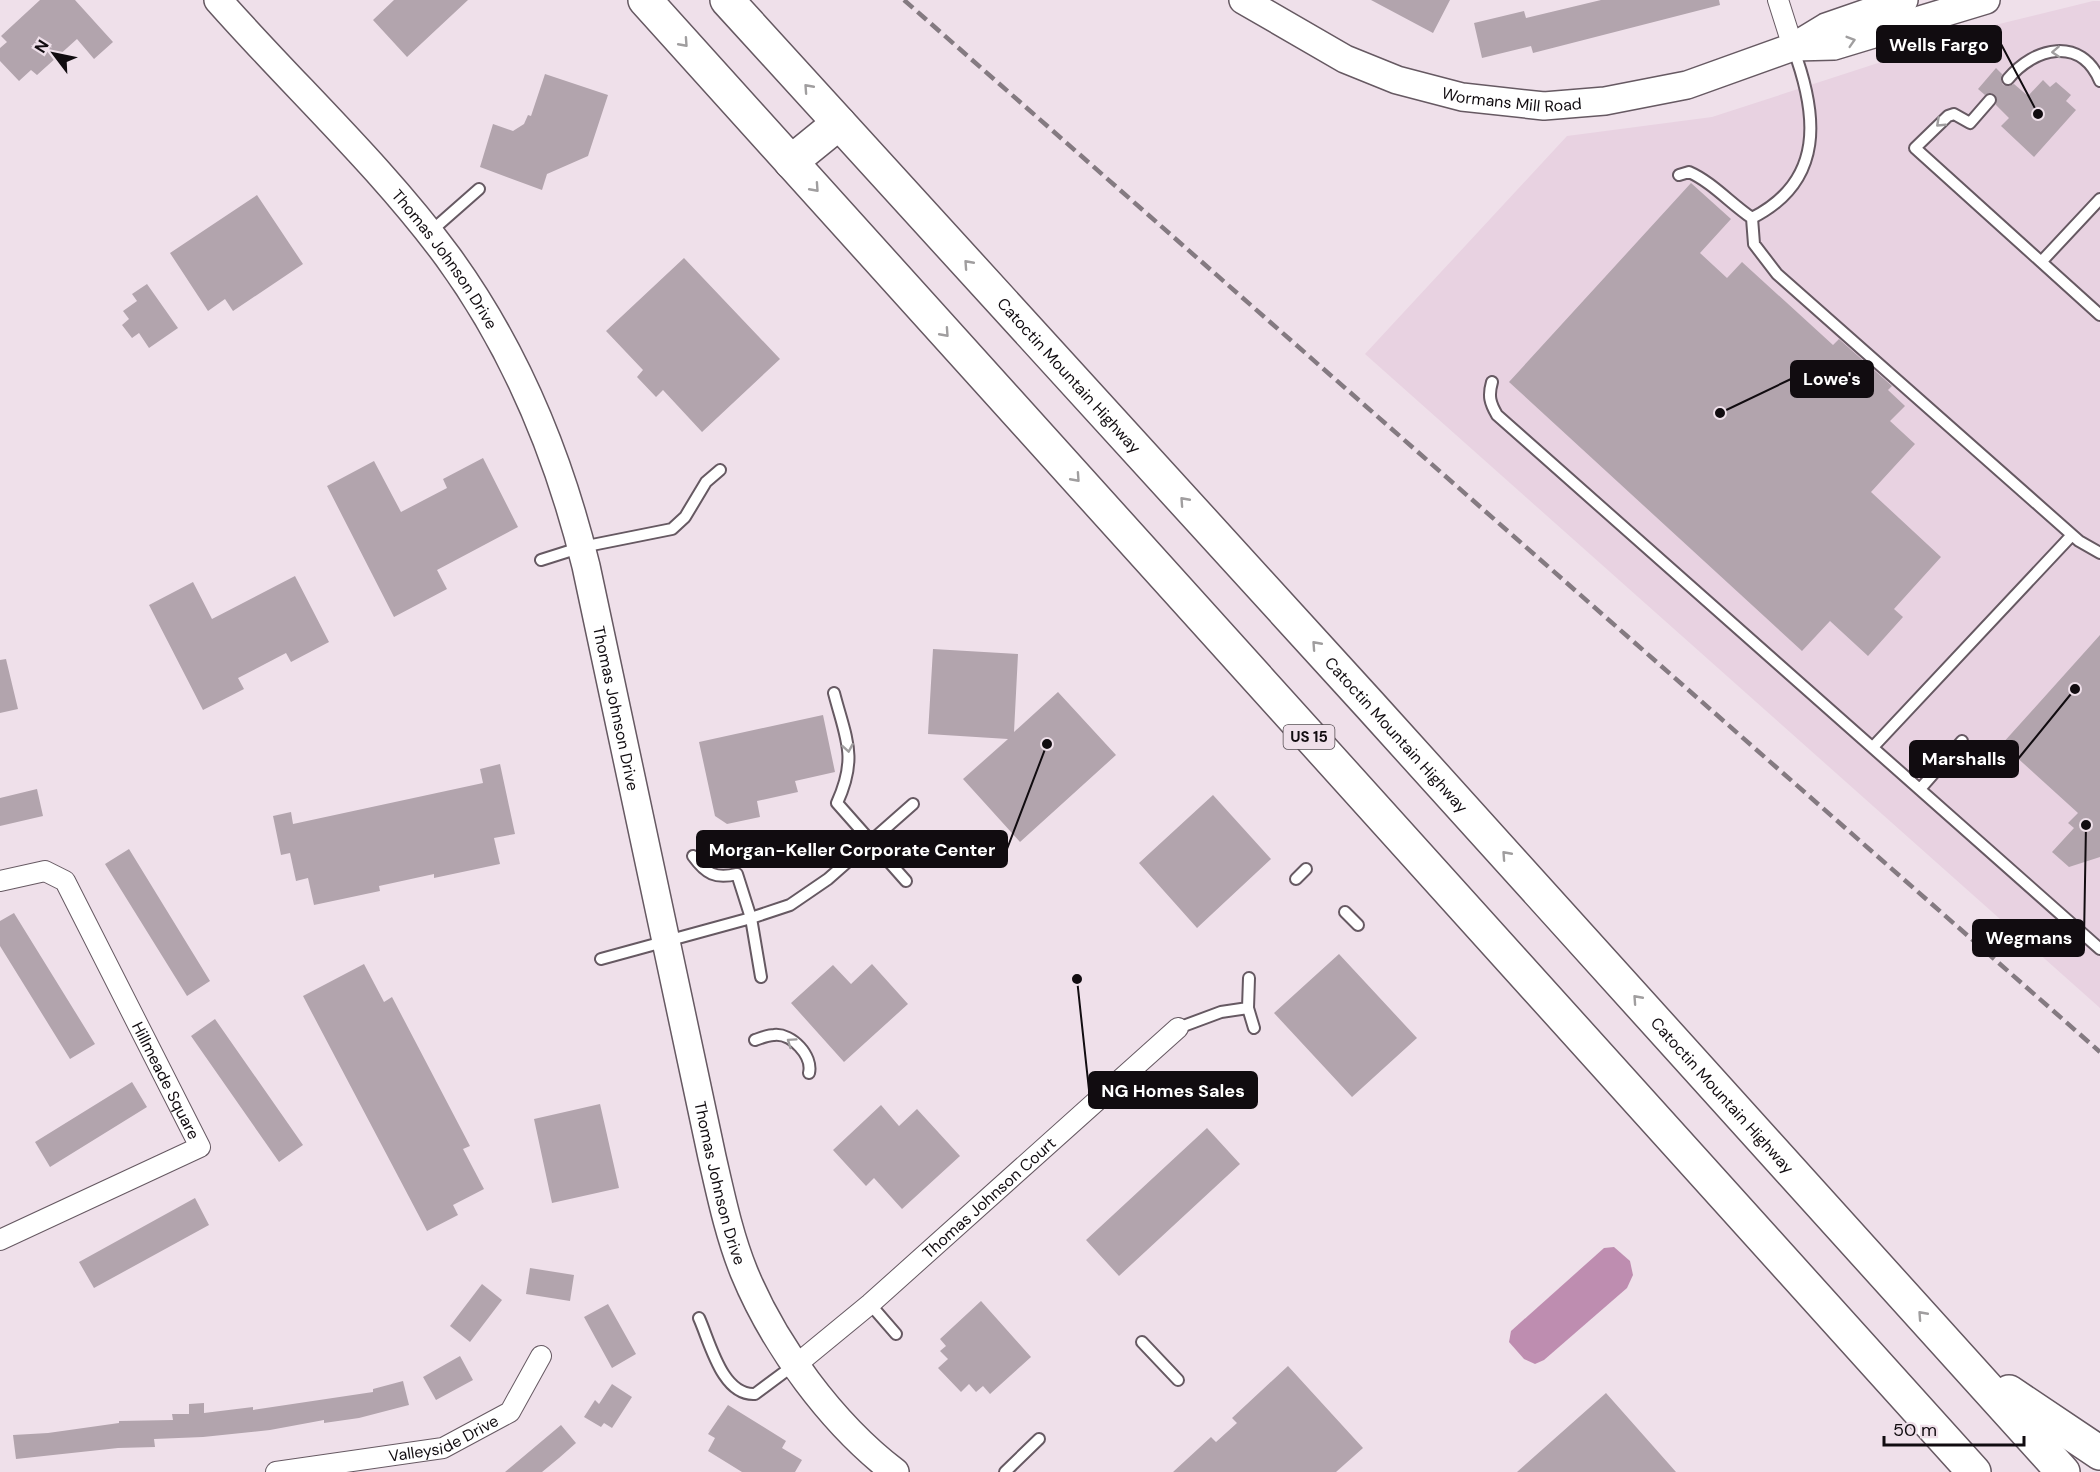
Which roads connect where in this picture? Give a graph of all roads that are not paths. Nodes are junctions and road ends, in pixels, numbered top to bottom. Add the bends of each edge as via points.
1 (218, 0) edge
2 (645, 0) edge
3 (727, 0) edge
4 (1243, 0) edge
5 (1778, 0) edge
6 (1904, 0) edge
7 (1986, 0) edge
8 (1793, 47) junction
9 (2008, 79) dead end
10 (2100, 81) edge
11 (1990, 100) dead end
12 (839, 123) junction
13 (791, 162) junction
14 (1679, 175) dead end
15 (478, 189) dead end
16 (2100, 199) edge
17 (1752, 218) junction
18 (429, 233) junction
19 (2042, 261) junction
20 (2100, 315) edge
21 (1492, 382) dead end
22 (720, 470) dead end
23 (2072, 535) junction
24 (582, 547) junction
25 (2100, 553) edge
26 (541, 560) dead end
27 (834, 693) dead end
28 (1962, 741) dead end
29 (1873, 747) junction
30 (1920, 789) junction
31 (913, 804) dead end
32 (871, 842) junction
33 (693, 856) dead end
34 (1306, 869) dead end
35 (1296, 879) dead end
36 (0, 881) edge
37 (906, 881) dead end
38 (1346, 912) dead end
39 (752, 918) junction
40 (1359, 925) dead end
41 (665, 940) junction
42 (2100, 949) edge
43 (601, 959) dead end
44 (761, 977) dead end
45 (1249, 978) dead end
46 (1248, 1008) junction
47 (1178, 1028) joint
48 (1254, 1028) dead end
49 (755, 1040) dead end
50 (809, 1073) dead end
51 (0, 1240) edge
52 (870, 1304) junction
53 (699, 1318) dead end
54 (896, 1334) dead end
55 (1142, 1342) dead end
56 (541, 1356) dead end
57 (1962, 1359) junction
58 (797, 1364) junction
59 (1178, 1380) dead end
60 (1039, 1439) dead end
61 (2100, 1453) edge
62 (276, 1472) edge
63 (895, 1472) edge
64 (1005, 1472) edge
65 (1974, 1472) edge
66 (2063, 1472) edge

1 - 18 street, Thomas Johnson Drive
2 -> 13 highway, US 15
12 -> 3 highway, Catoctin Mountain Highway
4 - 8 street, Wormans Mill Road via 1345,59 1397,80 1431,91 1509,104 1544,106 1605,101 1687,85
5 - 8 street
6 - 8 street, Wormans Mill Road via 1826,27
8 -> 7 street, Wormans Mill Road via 1834,46
8 - 17 lane via 1805,78 1811,139 1803,168 1792,188 1773,207
10 -> 9 lane via 2095,69 2082,57 2054,51 2026,60
11 -> 19 lane via 1970,123 1954,114 1948,116 1915,148
12 - 13 highway
57 -> 12 highway, Catoctin Mountain Highway
13 -> 65 highway, US 15
14 - 17 lane via 1689,172 1698,176
15 - 18 lane
16 - 19 lane
17 - 23 lane via 1754,244 1777,274
18 - 24 street, Thomas Johnson Drive via 467,285 520,379 560,472
19 - 20 lane
21 - 29 lane via 1489,394 1497,415
22 - 24 lane via 706,482 685,517 672,529
23 - 25 lane
23 - 29 lane
24 - 26 lane
24 - 41 street, Thomas Johnson Drive
27 -> 32 lane via 850,753 847,780 837,803
28 - 30 lane
29 - 30 lane
30 - 42 lane
31 - 32 lane
32 - 37 lane
32 - 39 lane via 790,905
33 - 39 lane via 711,875 737,874
34 - 35 lane
36 - 51 street, Hillmeade Square via 45,871 65,881 200,1147
38 - 40 lane
39 - 41 lane
39 - 44 lane
41 - 43 lane
41 - 58 street, Thomas Johnson Drive via 734,1243 755,1298
45 - 46 lane
46 - 47 lane via 1221,1012
46 - 48 lane
47 - 52 street, Thomas Johnson Court
50 -> 49 lane via 807,1054 785,1036 775,1034
52 - 54 lane
52 - 58 street, Thomas Johnson Court
53 - 58 lane via 726,1380 742,1392 755,1394
55 - 59 lane
56 - 62 street, Valleyside Drive via 510,1412 443,1448
57 - 61 highway
57 - 66 highway, Catoctin Mountain Highway
58 - 63 street, Thomas Johnson Drive via 830,1410
60 - 64 lane

